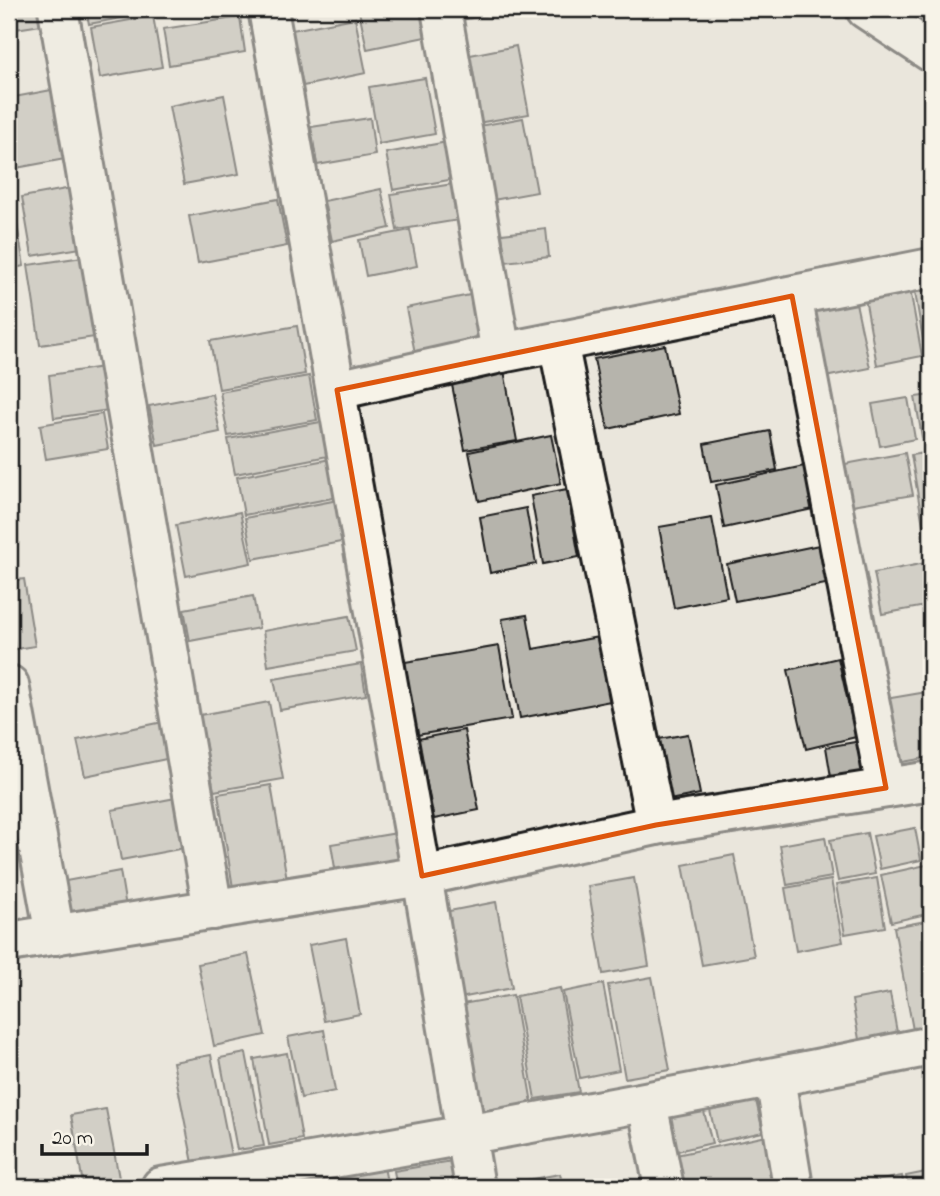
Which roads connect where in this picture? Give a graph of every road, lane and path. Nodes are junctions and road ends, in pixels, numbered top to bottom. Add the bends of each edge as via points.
1 (58, 9) edge
2 (268, 9) edge
3 (441, 9) edge
4 (866, 9) edge
5 (931, 52) edge
6 (931, 268) edge
7 (792, 296) junction
8 (558, 342) junction
9 (501, 353) junction
10 (337, 390) junction
11 (9, 685) edge
12 (931, 781) edge
13 (886, 788) junction
14 (656, 825) junction
15 (422, 876) junction
16 (213, 910) junction
17 (55, 935) junction
18 (9, 942) edge
19 (931, 1046) edge
20 (775, 1078) junction
21 (647, 1102) junction
22 (466, 1136) junction
23 (294, 1176) edge
24 (161, 1187) edge
25 (475, 1187) edge
26 (664, 1187) edge
27 (793, 1187) edge

1 - 16 street
2 - 10 street
3 - 9 street
4 - 5 street
6 - 7 street
7 - 8 street
7 - 13 street
8 - 9 street
8 - 14 street
9 - 10 street
10 - 15 street
11 - 17 street
12 - 13 street
13 - 14 street
14 - 15 street
15 - 16 street
15 - 22 street
16 - 17 street
17 - 18 street
19 - 20 street
20 - 21 street
20 - 27 street
21 - 22 street
21 - 26 street
22 - 23 street
22 - 25 street
23 - 24 street

